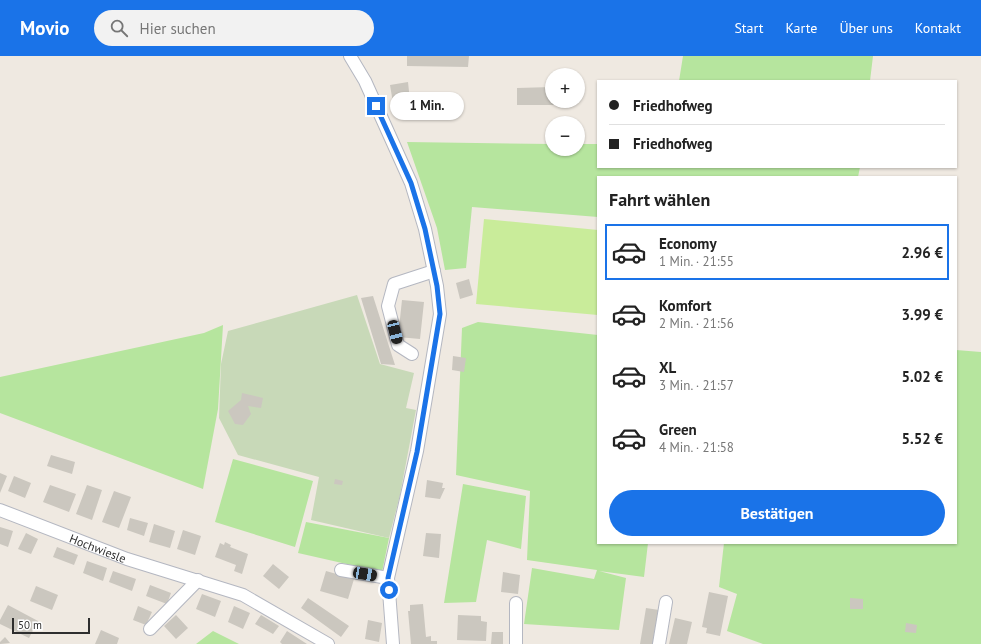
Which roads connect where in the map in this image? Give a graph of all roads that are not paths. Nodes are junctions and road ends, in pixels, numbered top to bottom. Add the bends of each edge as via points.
1 (350, 56) edge
2 (434, 271) junction
3 (412, 354) dead end
4 (0, 510) edge
5 (341, 570) dead end
6 (388, 578) junction
7 (198, 580) junction
8 (666, 602) dead end
9 (516, 603) dead end
10 (150, 630) dead end
11 (328, 644) edge
12 (393, 644) edge
13 (516, 644) edge
14 (658, 644) edge

1 - 2 street via 365,81 411,183
2 - 3 street via 394,284 388,306 398,345
2 - 6 street via 440,314 417,452
4 - 7 street, Hochwiesle via 126,559
5 - 6 street
6 - 12 street
7 - 10 street
7 - 11 street, Hochwiesle via 244,595
8 - 14 street
9 - 13 street

